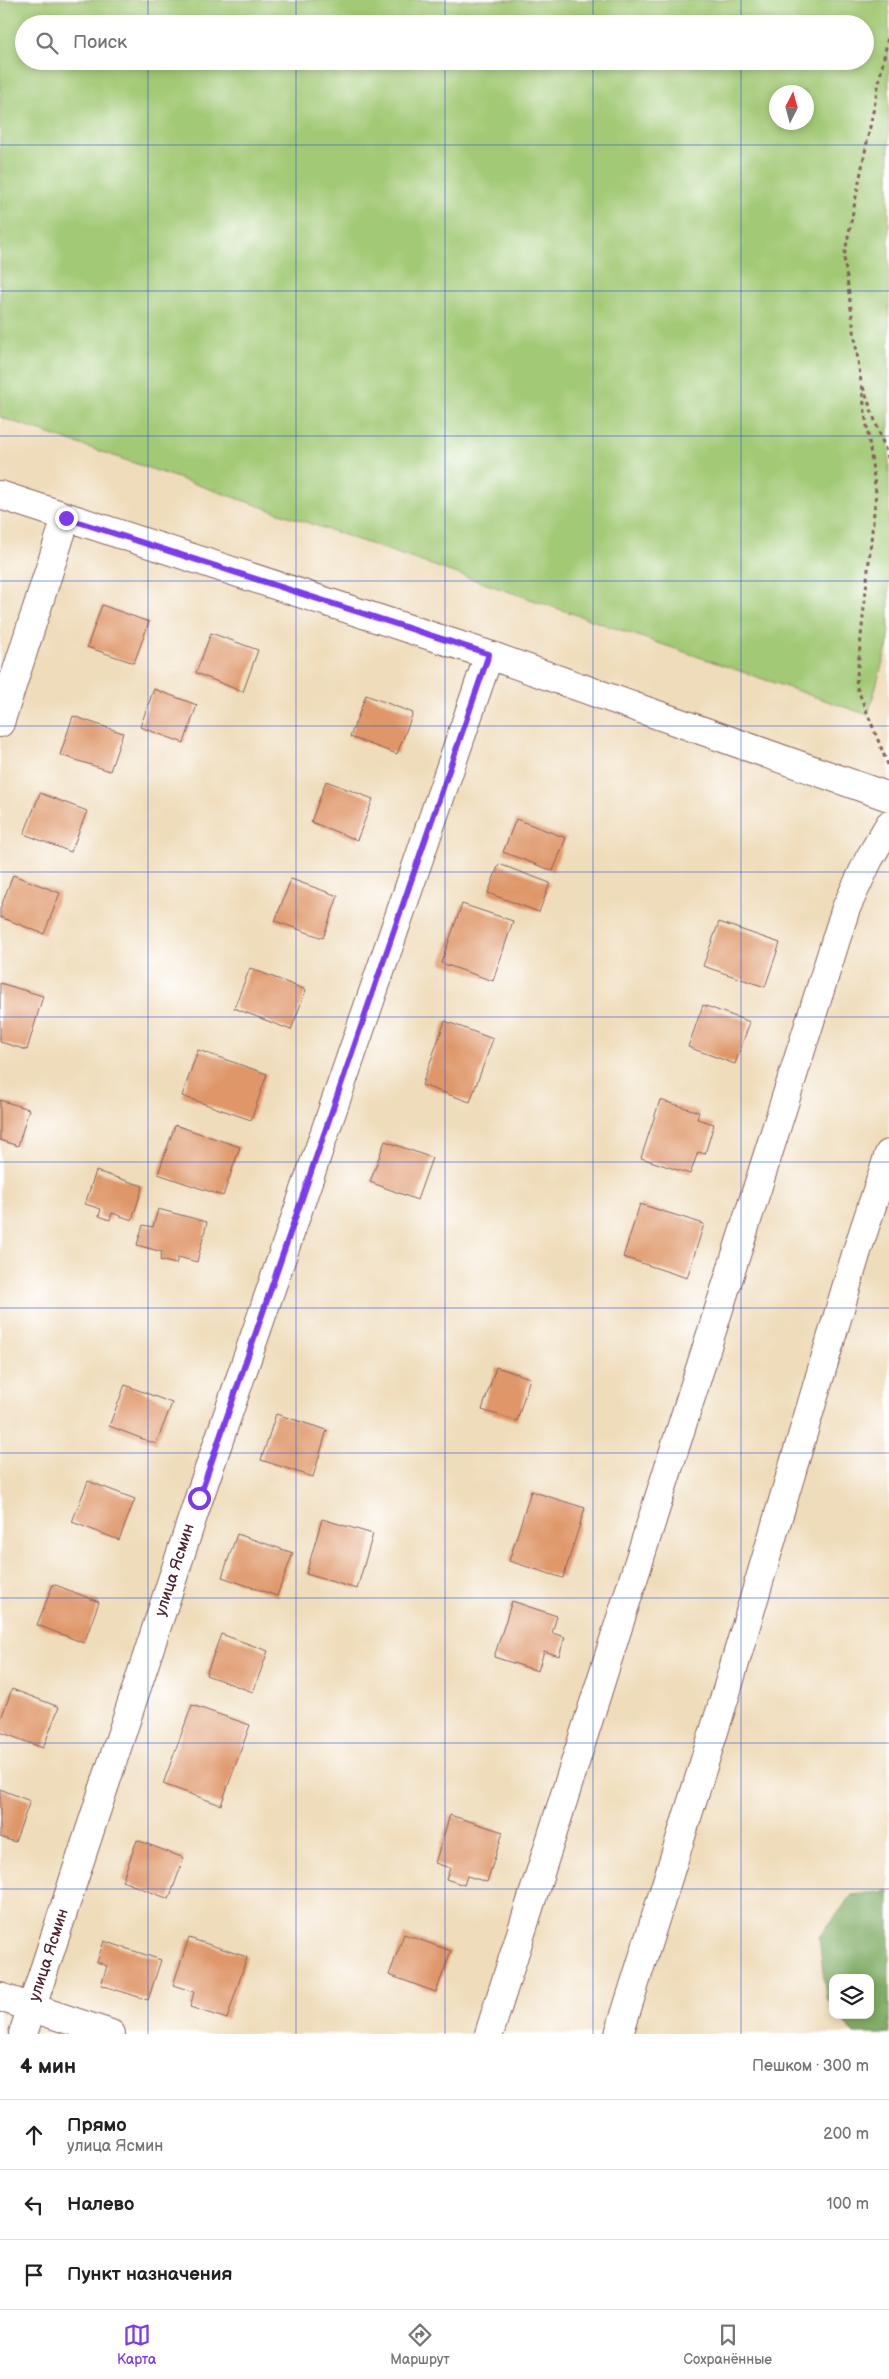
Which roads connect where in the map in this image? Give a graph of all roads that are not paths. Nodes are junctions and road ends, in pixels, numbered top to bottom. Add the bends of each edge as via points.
1 (0, 495) edge
2 (66, 518) junction
3 (489, 654) junction
4 (0, 722) edge
5 (889, 797) edge
6 (889, 825) edge
7 (889, 1154) edge
8 (0, 1997) edge
9 (32, 2008) junction
10 (23, 2034) edge
11 (111, 2034) edge
12 (489, 2034) edge
13 (618, 2034) edge

1 - 2 street
2 - 3 street
2 - 4 street
3 - 5 street
3 - 9 street, улица Ясмин via 199,1498
6 - 12 street via 846,908
7 - 13 street via 857,1251 726,1693
8 - 9 street
9 - 10 street, улица Ясмин
9 - 11 street

